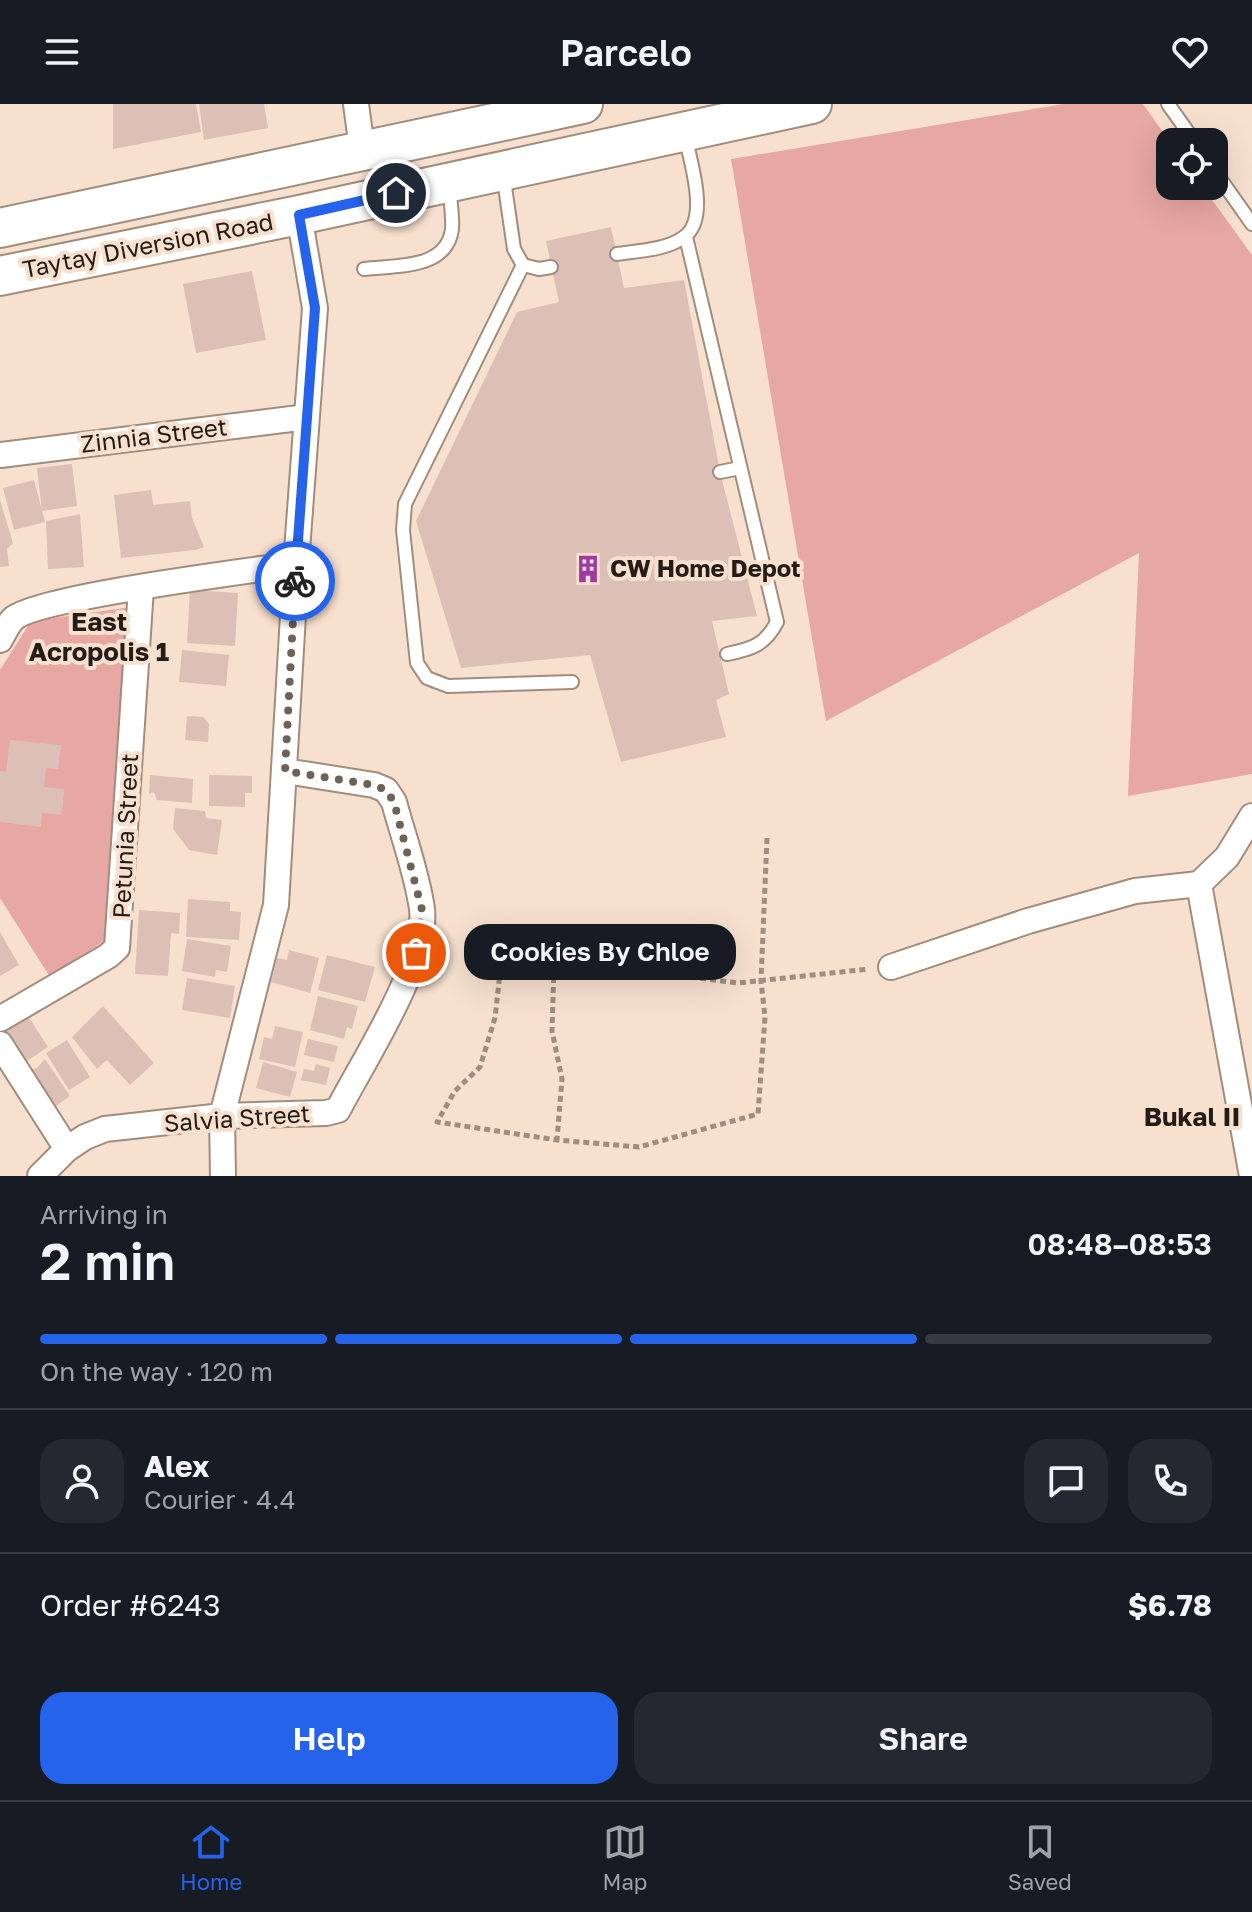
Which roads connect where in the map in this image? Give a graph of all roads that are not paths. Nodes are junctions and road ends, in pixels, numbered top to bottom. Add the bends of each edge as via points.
1 (356, 104) edge
2 (583, 104) edge
3 (812, 104) edge
4 (1168, 104) edge
5 (1185, 128) edge
6 (684, 131) junction
7 (362, 149) junction
8 (502, 170) junction
9 (449, 182) junction
10 (1228, 190) edge
11 (299, 215) junction
12 (1252, 224) edge
13 (0, 228) edge
14 (686, 237) junction
15 (617, 254) dead end
16 (523, 265) junction
17 (551, 267) dead end
18 (364, 269) dead end
19 (0, 276) edge
20 (307, 417) junction
21 (0, 455) edge
22 (740, 468) junction
23 (720, 472) dead end
24 (296, 564) junction
25 (141, 588) junction
26 (0, 640) edge
27 (727, 654) dead end
28 (572, 682) dead end
29 (285, 771) junction
30 (1252, 816) edge
31 (1199, 884) junction
32 (891, 967) road end
33 (0, 1019) edge
34 (0, 1044) edge
35 (222, 1116) junction
36 (67, 1149) junction
37 (40, 1176) edge
38 (223, 1176) edge
39 (1252, 1176) edge

1 - 7 street
2 - 7 main road, Taytay Diversion Road
3 - 6 main road, Taytay Diversion Road
4 - 5 lane
6 - 8 main road, Taytay Diversion Road
6 - 14 lane via 698,201
7 - 13 main road, Taytay Diversion Road
8 - 9 main road, Taytay Diversion Road
8 - 16 lane via 514,249
9 - 11 main road, Taytay Diversion Road
9 - 18 lane via 450,239 435,257
10 - 12 lane
11 - 19 main road, Taytay Diversion Road
11 - 20 street via 315,308
14 - 15 lane
14 - 22 lane
16 - 17 lane
16 - 28 lane via 405,504 417,663 427,678 448,686
20 - 21 street, Zinnia Street
20 - 24 street
22 - 23 lane
22 - 27 lane via 777,622 768,639 753,649
24 - 25 street
24 - 29 street
25 - 26 street via 35,609 14,618
25 - 33 street, Petunia Street via 117,948
29 - 35 street via 276,905
29 - 35 street, Salvia Street via 386,790 394,802 422,910 416,953 338,1110
30 - 31 street via 1227,857
31 - 32 street via 1135,891
31 - 39 street
34 - 36 street
35 - 36 street, Salvia Street via 105,1129
35 - 38 street
36 - 37 street, Salvia Street

